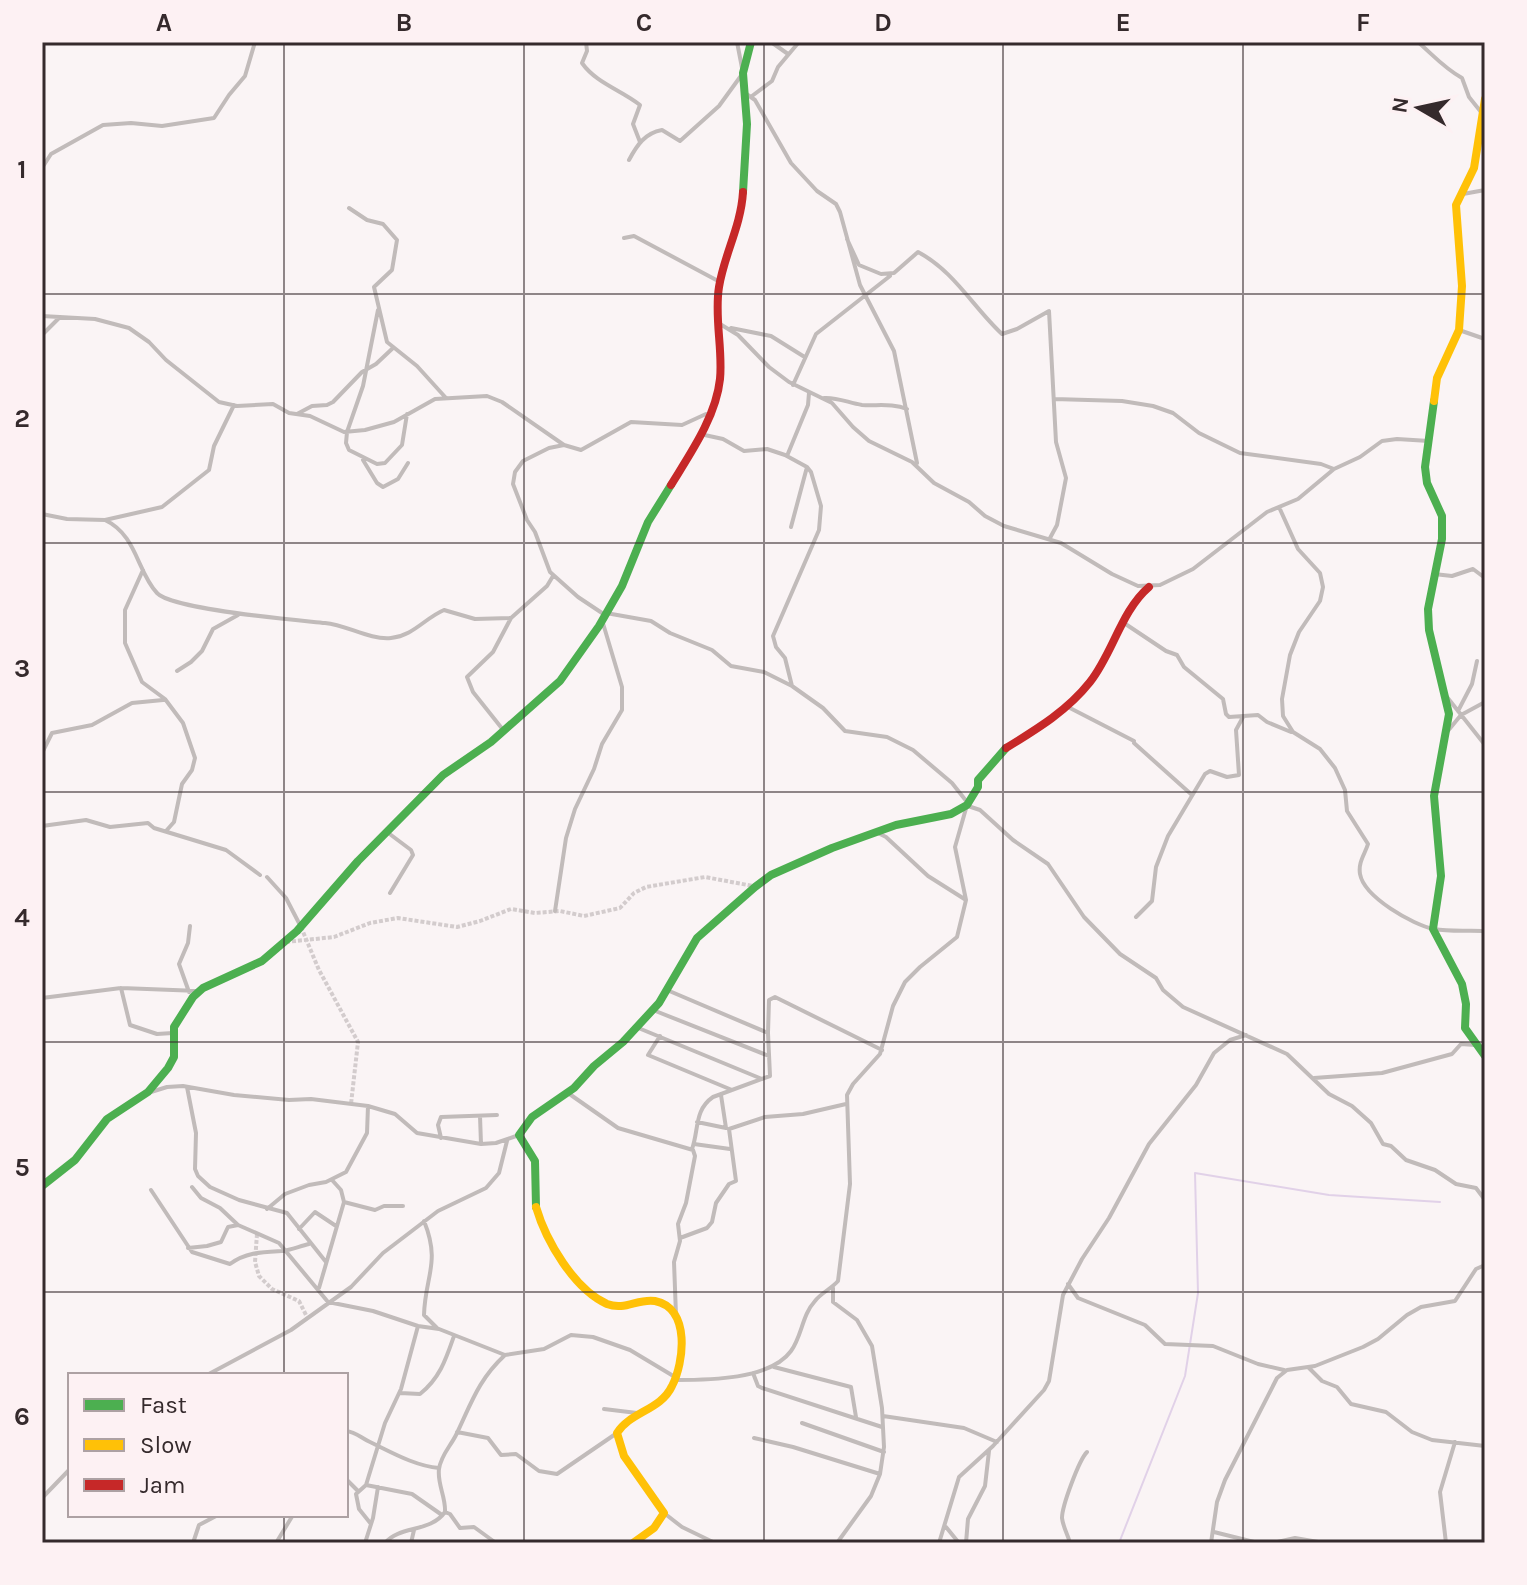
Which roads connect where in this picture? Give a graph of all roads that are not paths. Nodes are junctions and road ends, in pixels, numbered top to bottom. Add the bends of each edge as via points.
1 (255, 42) edge
2 (586, 42) edge
3 (737, 42) edge
4 (751, 42) edge
5 (771, 42) edge
6 (799, 42) edge
7 (1418, 42) edge
8 (788, 54) junction
9 (743, 73) junction
10 (748, 95) junction
11 (1485, 99) edge
12 (1481, 112) junction
13 (640, 142) junction
14 (629, 160) dead end
15 (42, 168) edge
16 (1485, 190) edge
17 (1460, 194) junction
18 (349, 208) dead end
19 (624, 238) dead end
20 (847, 239) junction
21 (894, 273) junction
22 (720, 282) junction
23 (865, 296) junction
24 (378, 308) junction
25 (42, 316) edge
26 (61, 316) junction
27 (718, 322) junction
28 (729, 328) junction
29 (1459, 330) junction
30 (42, 335) edge
31 (1485, 339) edge
32 (393, 348) junction
33 (804, 357) junction
34 (365, 370) junction
35 (793, 385) junction
36 (807, 391) junction
37 (446, 398) junction
38 (824, 398) junction
39 (1054, 399) junction
40 (906, 401) junction
41 (234, 405) junction
42 (898, 405) junction
43 (907, 409) junction
44 (297, 414) junction
45 (407, 414) junction
46 (706, 414) junction
47 (347, 432) junction
48 (700, 434) junction
49 (1429, 441) junction
50 (564, 445) junction
51 (787, 456) junction
52 (362, 458) junction
53 (408, 463) dead end
54 (917, 466) junction
55 (807, 467) junction
56 (1334, 469) junction
57 (1279, 507) junction
58 (42, 514) edge
59 (105, 520) junction
60 (791, 527) dead end
61 (1050, 538) junction
62 (143, 567) junction
63 (1434, 574) junction
64 (553, 576) junction
65 (1485, 578) edge
66 (1149, 587) junction
67 (240, 614) junction
68 (604, 616) junction
69 (511, 618) junction
70 (1124, 623) junction
71 (1477, 661) dead end
72 (177, 671) dead end
73 (792, 686) junction
74 (1446, 696) junction
75 (165, 699) junction
76 (1485, 702) edge
77 (1068, 707) junction
78 (1459, 713) junction
79 (1243, 717) junction
80 (504, 731) junction
81 (1293, 732) junction
82 (1447, 732) junction
83 (1485, 745) edge
84 (42, 753) edge
85 (1192, 795) junction
86 (968, 805) junction
87 (42, 826) edge
88 (166, 831) junction
89 (387, 832) junction
90 (876, 832) junction
91 (260, 875) dead end
92 (267, 877) dead end
93 (390, 893) dead end
94 (966, 900) junction
95 (555, 911) dead end
96 (1136, 917) dead end
97 (190, 926) dead end
98 (301, 927) junction
99 (1433, 929) junction
100 (1485, 931) edge
101 (121, 988) junction
102 (200, 990) junction
103 (667, 990) junction
104 (189, 992) junction
105 (42, 998) edge
106 (653, 1010) junction
107 (636, 1027) junction
108 (173, 1033) junction
109 (768, 1033) junction
110 (1248, 1035) junction
111 (660, 1036) junction
112 (1475, 1045) junction
113 (882, 1050) junction
114 (770, 1056) junction
115 (1485, 1056) edge
116 (1312, 1077) junction
117 (762, 1079) junction
118 (187, 1087) junction
119 (732, 1090) junction
120 (148, 1092) junction
121 (568, 1093) junction
122 (721, 1095) junction
123 (846, 1104) junction
124 (368, 1106) junction
125 (497, 1115) dead end
126 (480, 1116) junction
127 (697, 1122) junction
128 (727, 1129) junction
129 (519, 1135) junction
130 (441, 1138) junction
131 (507, 1141) junction
132 (481, 1144) junction
133 (693, 1146) junction
134 (730, 1149) junction
135 (332, 1180) junction
136 (42, 1186) edge
137 (192, 1187) dead end
138 (151, 1190) dead end
139 (1485, 1200) edge
140 (344, 1202) junction
141 (403, 1206) dead end
142 (267, 1209) junction
143 (424, 1221) junction
144 (238, 1225) junction
145 (336, 1226) junction
146 (298, 1229) junction
147 (680, 1238) junction
148 (309, 1244) junction
149 (188, 1248) junction
150 (286, 1250) junction
151 (326, 1262) junction
152 (1485, 1265) edge
153 (1068, 1284) junction
154 (834, 1285) junction
155 (319, 1288) junction
156 (328, 1302) junction
157 (676, 1318) junction
158 (418, 1326) junction
159 (439, 1329) junction
160 (454, 1336) junction
161 (505, 1355) junction
162 (773, 1367) junction
163 (1308, 1367) junction
164 (1287, 1370) junction
165 (211, 1373) edge
166 (753, 1373) junction
167 (675, 1378) junction
168 (399, 1393) junction
169 (604, 1409) dead end
170 (637, 1413) junction
171 (883, 1416) junction
172 (856, 1417) junction
173 (802, 1423) dead end
174 (882, 1427) junction
175 (348, 1431) edge
176 (457, 1432) junction
177 (617, 1433) junction
178 (754, 1438) dead end
179 (997, 1442) junction
180 (1455, 1442) junction
181 (377, 1445) junction
182 (1485, 1446) edge
183 (989, 1450) junction
184 (884, 1452) junction
185 (1087, 1452) dead end
186 (439, 1468) junction
187 (68, 1471) edge
188 (880, 1474) junction
189 (348, 1481) edge
190 (366, 1485) junction
191 (378, 1487) junction
192 (358, 1491) junction
193 (42, 1498) edge
194 (664, 1513) junction
195 (444, 1514) junction
196 (214, 1517) edge
197 (292, 1517) edge
198 (371, 1524) junction
199 (946, 1527) junction
200 (414, 1529) junction
201 (1214, 1532) junction
202 (193, 1543) edge
203 (276, 1543) edge
204 (365, 1543) edge
205 (385, 1543) edge
206 (411, 1543) edge
207 (496, 1543) edge
208 (633, 1543) edge
209 (715, 1543) edge
210 (837, 1543) edge
211 (939, 1543) edge
212 (959, 1543) edge
213 (966, 1543) edge
214 (1070, 1543) edge
215 (1211, 1543) edge
216 (1258, 1543) edge
217 (1273, 1543) edge
218 (1324, 1543) edge
219 (1446, 1543) edge

1 - 15 street via 245,76 214,118 162,126 103,125 51,154
2 - 13 street via 583,65 640,105 633,124
3 - 9 street
4 - 9 street
5 - 8 street
6 - 8 street
7 - 12 street via 1462,78
8 - 10 street via 774,80
9 - 10 street
9 - 13 street via 719,106 680,141 660,130
10 - 20 street via 799,174 836,204
10 - 22 street via 742,211
11 - 12 street
12 - 17 street via 1474,168
13 - 14 street
16 - 17 street
17 - 29 street
18 - 24 street via 383,224 397,240 392,270 374,287
19 - 22 street via 634,236
20 - 21 street via 861,266
20 - 23 street
21 - 23 street
21 - 39 street via 918,252 930,258 1002,334 1049,311
22 - 27 street
23 - 33 street via 816,334
23 - 40 street via 894,351
24 - 32 street
24 - 34 street
25 - 26 street
26 - 30 street
26 - 41 street via 129,328 216,401
27 - 28 street
27 - 46 street via 720,379
28 - 33 street via 771,336
28 - 35 street
29 - 31 street
29 - 49 street via 1437,378
32 - 34 street
32 - 37 street
33 - 35 street
34 - 44 street via 333,402
34 - 47 street
35 - 36 street
36 - 38 street
36 - 51 street via 808,405
37 - 45 street
37 - 50 street via 496,399
38 - 42 street
38 - 54 street via 860,434
39 - 56 street via 1153,406 1240,453
39 - 61 street via 1057,449 1066,478
40 - 42 street
40 - 43 street
41 - 44 street via 272,404
41 - 59 street via 202,477 161,508
42 - 43 street
43 - 54 street
44 - 47 street
45 - 47 street
45 - 52 street via 404,442 392,458 384,464
46 - 48 street
46 - 50 street via 682,425 631,422 581,450
47 - 52 street via 349,450
48 - 51 street via 744,451 767,449
48 - 68 street via 657,504
49 - 56 street via 1382,441
49 - 63 street via 1425,475 1439,506 1442,530
50 - 64 street via 527,458 513,478
51 - 55 street
52 - 53 street via 383,487 398,479
54 - 61 street via 995,522
55 - 60 street
55 - 73 street via 821,506 819,530 773,636
56 - 57 street via 1305,494
57 - 66 street via 1193,569
57 - 81 street via 1298,549 1323,580 1320,601 1290,655 1282,707
58 - 59 street
59 - 62 street via 123,533
61 - 66 street via 1131,584
62 - 67 street via 161,597
62 - 75 street via 125,610 125,643 142,682
63 - 65 street via 1452,576 1473,569
63 - 74 street via 1429,630
64 - 68 street
64 - 69 street
66 - 70 street via 1135,599
67 - 69 street via 325,623 386,638 416,630 444,610 475,619
67 - 72 street via 213,629 196,658
68 - 73 street via 651,621 712,650 731,666 764,672
68 - 80 street via 560,681
68 - 95 street via 622,687 622,710 599,750 569,828
69 - 80 street via 493,652 467,680
70 - 77 street via 1101,666
70 - 79 street via 1177,655 1223,699 1229,717
71 - 78 street
73 - 86 street via 845,731 887,737 913,750 952,783
74 - 78 street
74 - 82 street
75 - 84 street via 132,703 92,725 53,732
75 - 88 street via 183,723 195,758 182,784 174,822
76 - 78 street
77 - 85 street via 1134,742
77 - 86 street via 1005,749 978,780
78 - 82 street
78 - 83 street
79 - 81 street via 1258,715
79 - 85 street via 1236,730 1239,775 1210,771
80 - 89 street via 451,768
81 - 99 street via 1320,749 1341,779 1347,811 1368,844 1360,861 1367,888 1383,904
82 - 99 street via 1434,796 1441,876
85 - 96 street via 1164,845 1152,901
86 - 90 street
86 - 94 street via 955,847
86 - 110 street via 1048,864 1084,917 1183,1007
87 - 88 street via 87,820 110,827 148,823
88 - 91 street via 226,850
89 - 93 street via 413,855
89 - 98 street
90 - 94 street
90 - 103 street via 776,873 755,887 697,938
92 - 98 street
94 - 113 street via 957,937 911,974 901,989
97 - 104 street via 179,964
98 - 102 street via 262,961
99 - 100 street
99 - 112 street via 1458,972 1465,994 1465,1028
101 - 104 street
101 - 105 street
101 - 108 street via 130,1025
102 - 104 street
102 - 108 street via 182,1010
103 - 106 street
103 - 109 street
106 - 107 street
106 - 114 street
107 - 111 street
107 - 121 street
108 - 120 street via 174,1059
109 - 113 street via 769,1000 775,997
109 - 114 street
110 - 116 street via 1287,1054
110 - 153 street via 1230,1040 1214,1053 1187,1098 1149,1144
111 - 117 street
111 - 119 street via 648,1055
112 - 115 street
112 - 116 street via 1461,1044 1452,1054 1382,1073
113 - 123 street via 853,1084
114 - 117 street via 771,1074
116 - 139 street via 1358,1110 1383,1144 1456,1184 1476,1188
117 - 119 street
118 - 120 street
118 - 124 street
118 - 142 street via 196,1133 196,1174 210,1187
119 - 122 street
120 - 136 street via 107,1119 75,1160
121 - 129 street via 532,1117
121 - 133 street via 618,1128
122 - 127 street via 705,1102
122 - 128 street
123 - 128 street
123 - 154 street via 850,1184 840,1273
124 - 130 street via 395,1114 414,1132
124 - 135 street via 365,1140 351,1167
125 - 126 street
126 - 130 street via 441,1117
126 - 132 street
127 - 128 street
127 - 133 street
128 - 134 street
129 - 131 street
129 - 157 street via 535,1161 537,1210 570,1272 612,1306 656,1301
130 - 132 street
131 - 132 street
131 - 143 street via 499,1173 488,1186
133 - 134 street
133 - 147 street
134 - 147 street via 736,1181 714,1207 707,1228
135 - 140 street
135 - 142 street via 287,1193
137 - 144 street
138 - 149 street
140 - 141 street via 375,1211
140 - 145 street
142 - 146 street via 287,1213
143 - 156 street
143 - 159 street via 433,1258 424,1315
144 - 149 street via 230,1226 221,1242
144 - 150 street
145 - 146 street via 315,1212
145 - 151 street
146 - 148 street
147 - 157 street via 674,1262
148 - 150 street
148 - 151 street
149 - 150 street via 230,1264 265,1250
150 - 155 street
151 - 155 street
152 - 163 street via 1476,1269 1455,1301 1414,1310 1378,1339
153 - 164 street via 1078,1298 1145,1325 1165,1344 1213,1346
153 - 179 street via 1049,1381
154 - 162 street via 815,1300 792,1351
154 - 171 street via 833,1302 857,1320 872,1346
155 - 156 street
156 - 158 street
156 - 165 street via 269,1343
157 - 167 street via 683,1341
158 - 159 street
158 - 168 street
159 - 160 street
160 - 161 street
160 - 168 street via 444,1367 431,1385 420,1394
161 - 167 street via 544,1349 571,1335 589,1336 630,1350
161 - 176 street via 476,1390
162 - 166 street
162 - 172 street via 851,1387
163 - 164 street
163 - 180 street via 1356,1407 1386,1412 1427,1438
164 - 201 street via 1271,1385 1231,1467 1217,1502
166 - 167 street
166 - 172 street via 762,1388
167 - 170 street via 667,1395
168 - 181 street
169 - 170 street
170 - 177 street
171 - 174 street
171 - 179 street via 960,1427
172 - 174 street
173 - 184 street
174 - 184 street
175 - 181 street
176 - 177 street via 488,1438 501,1455 516,1454 552,1474
176 - 186 street
177 - 194 street via 624,1461
178 - 188 street
179 - 183 street
180 - 182 street
180 - 219 street via 1440,1492
181 - 186 street
181 - 190 street
183 - 199 street via 959,1477
183 - 213 street via 985,1486 967,1523
184 - 188 street
185 - 214 street via 1063,1505
186 - 195 street
187 - 193 street
188 - 210 street
189 - 192 street
190 - 191 street
190 - 192 street
191 - 195 street via 412,1494
191 - 198 street
192 - 198 street via 356,1502
194 - 208 street
194 - 209 street
195 - 200 street
195 - 207 street via 460,1528 474,1527
196 - 202 street via 199,1525
197 - 203 street
198 - 204 street
199 - 211 street
199 - 212 street
200 - 205 street via 394,1534
200 - 206 street
201 - 215 street
201 - 216 street
217 - 218 street via 1295,1538

